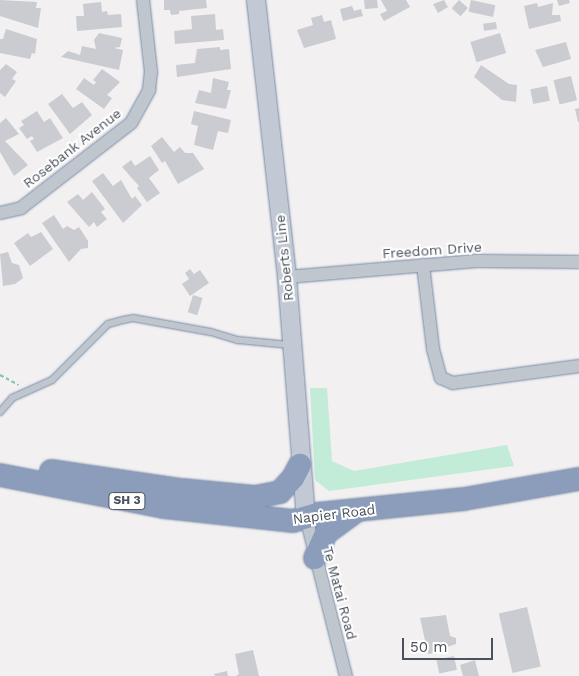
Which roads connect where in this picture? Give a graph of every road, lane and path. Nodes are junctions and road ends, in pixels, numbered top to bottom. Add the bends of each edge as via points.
1 (143, 0) edge
2 (256, 0) edge
3 (0, 213) edge
4 (579, 262) edge
5 (423, 266) junction
6 (287, 276) junction
7 (290, 345) junction
8 (579, 366) edge
9 (0, 375) edge
10 (26, 391) junction
11 (0, 412) edge
12 (300, 465) junction
13 (0, 470) edge
14 (0, 475) edge
15 (579, 479) edge
16 (356, 511) junction
17 (306, 517) junction
18 (315, 558) junction
19 (346, 676) edge

1 - 3 street, Rosebank Avenue via 151,72 149,90 131,123 21,208
2 - 6 main road, Roberts Line
4 - 5 street, Freedom Drive via 479,261
5 - 6 street, Freedom Drive
5 - 8 street via 433,349 441,378 453,383
6 - 7 main road, Roberts Line
7 - 10 lane via 238,340 133,318 108,324 52,380
7 - 12 main road, Roberts Line
9 - 10 path via 12,379
10 - 11 lane via 12,398
12 - 13 highway via 280,492 255,497 42,470
12 - 17 main road, Roberts Line
14 - 17 highway, Napier Road / SH 3 via 180,509 293,521
15 - 16 highway, Napier Road / SH 3
16 - 17 highway, Napier Road / SH 3
16 - 18 highway via 326,533
17 - 18 street, Te Matai Road
18 - 19 street, Te Matai Road

